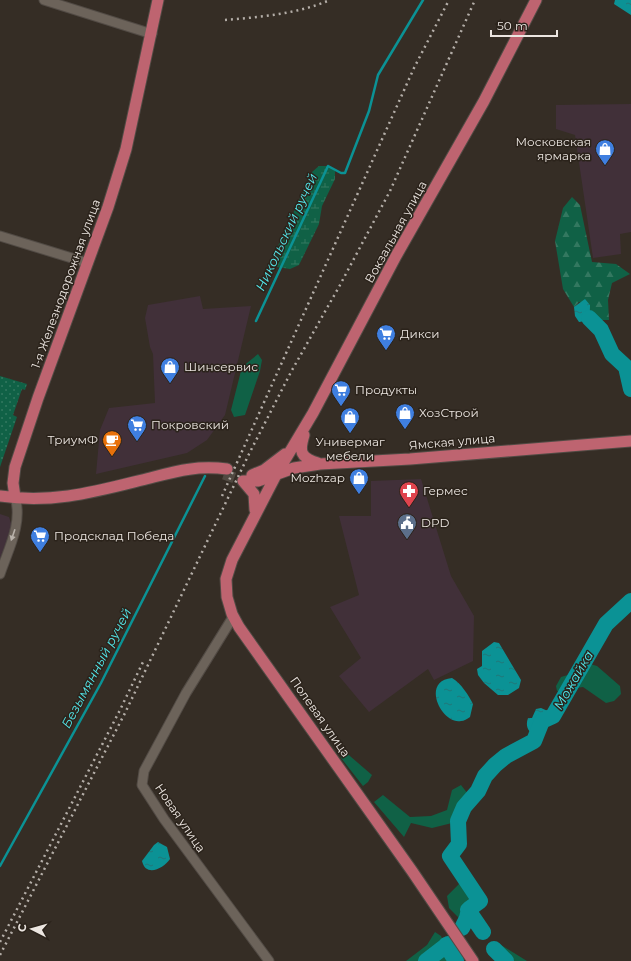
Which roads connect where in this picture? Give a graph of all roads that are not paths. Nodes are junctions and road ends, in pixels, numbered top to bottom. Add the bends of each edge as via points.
1 (44, 0) edge
2 (158, 0) edge
3 (536, 0) edge
4 (152, 34) junction
5 (0, 236) edge
6 (88, 263) junction
7 (311, 418) junction
8 (631, 440) edge
9 (292, 448) junction
10 (320, 464) junction
11 (225, 472) tunnel mouth
12 (276, 474) junction
13 (247, 477) junction
14 (0, 496) edge
15 (15, 497) junction
16 (255, 513) junction
17 (0, 574) edge
18 (233, 617) junction
19 (269, 961) edge
20 (473, 961) edge

1 - 4 street
2 - 4 main road, 1-я Железнодорожная улица
3 - 7 main road, Вокзальная улица via 484,102 396,256
4 - 6 main road, 1-я Железнодорожная улица via 129,141
5 - 6 street
6 - 15 main road, 1-я Железнодорожная улица via 15,467
7 - 9 main road, Вокзальная улица
7 - 10 main road via 301,443 302,452 305,458
8 - 10 main road, Ямская улица
9 - 12 main road, Вокзальная улица
9 - 13 main road via 264,470
10 - 12 main road, Ямская улица
11 - 15 main road via 209,467 189,468 77,495 43,500
12 - 13 main road, Ямская улица
12 - 16 main road, Полевая улица
13 - 16 main road via 255,497
14 - 15 main road
15 -> 17 street, 1-я Железнодорожная улица via 17,523
16 - 18 main road, Полевая улица via 228,570 227,597
18 - 19 street, Новая улица via 186,693 147,765 142,785 164,819
18 - 20 main road, Полевая улица

